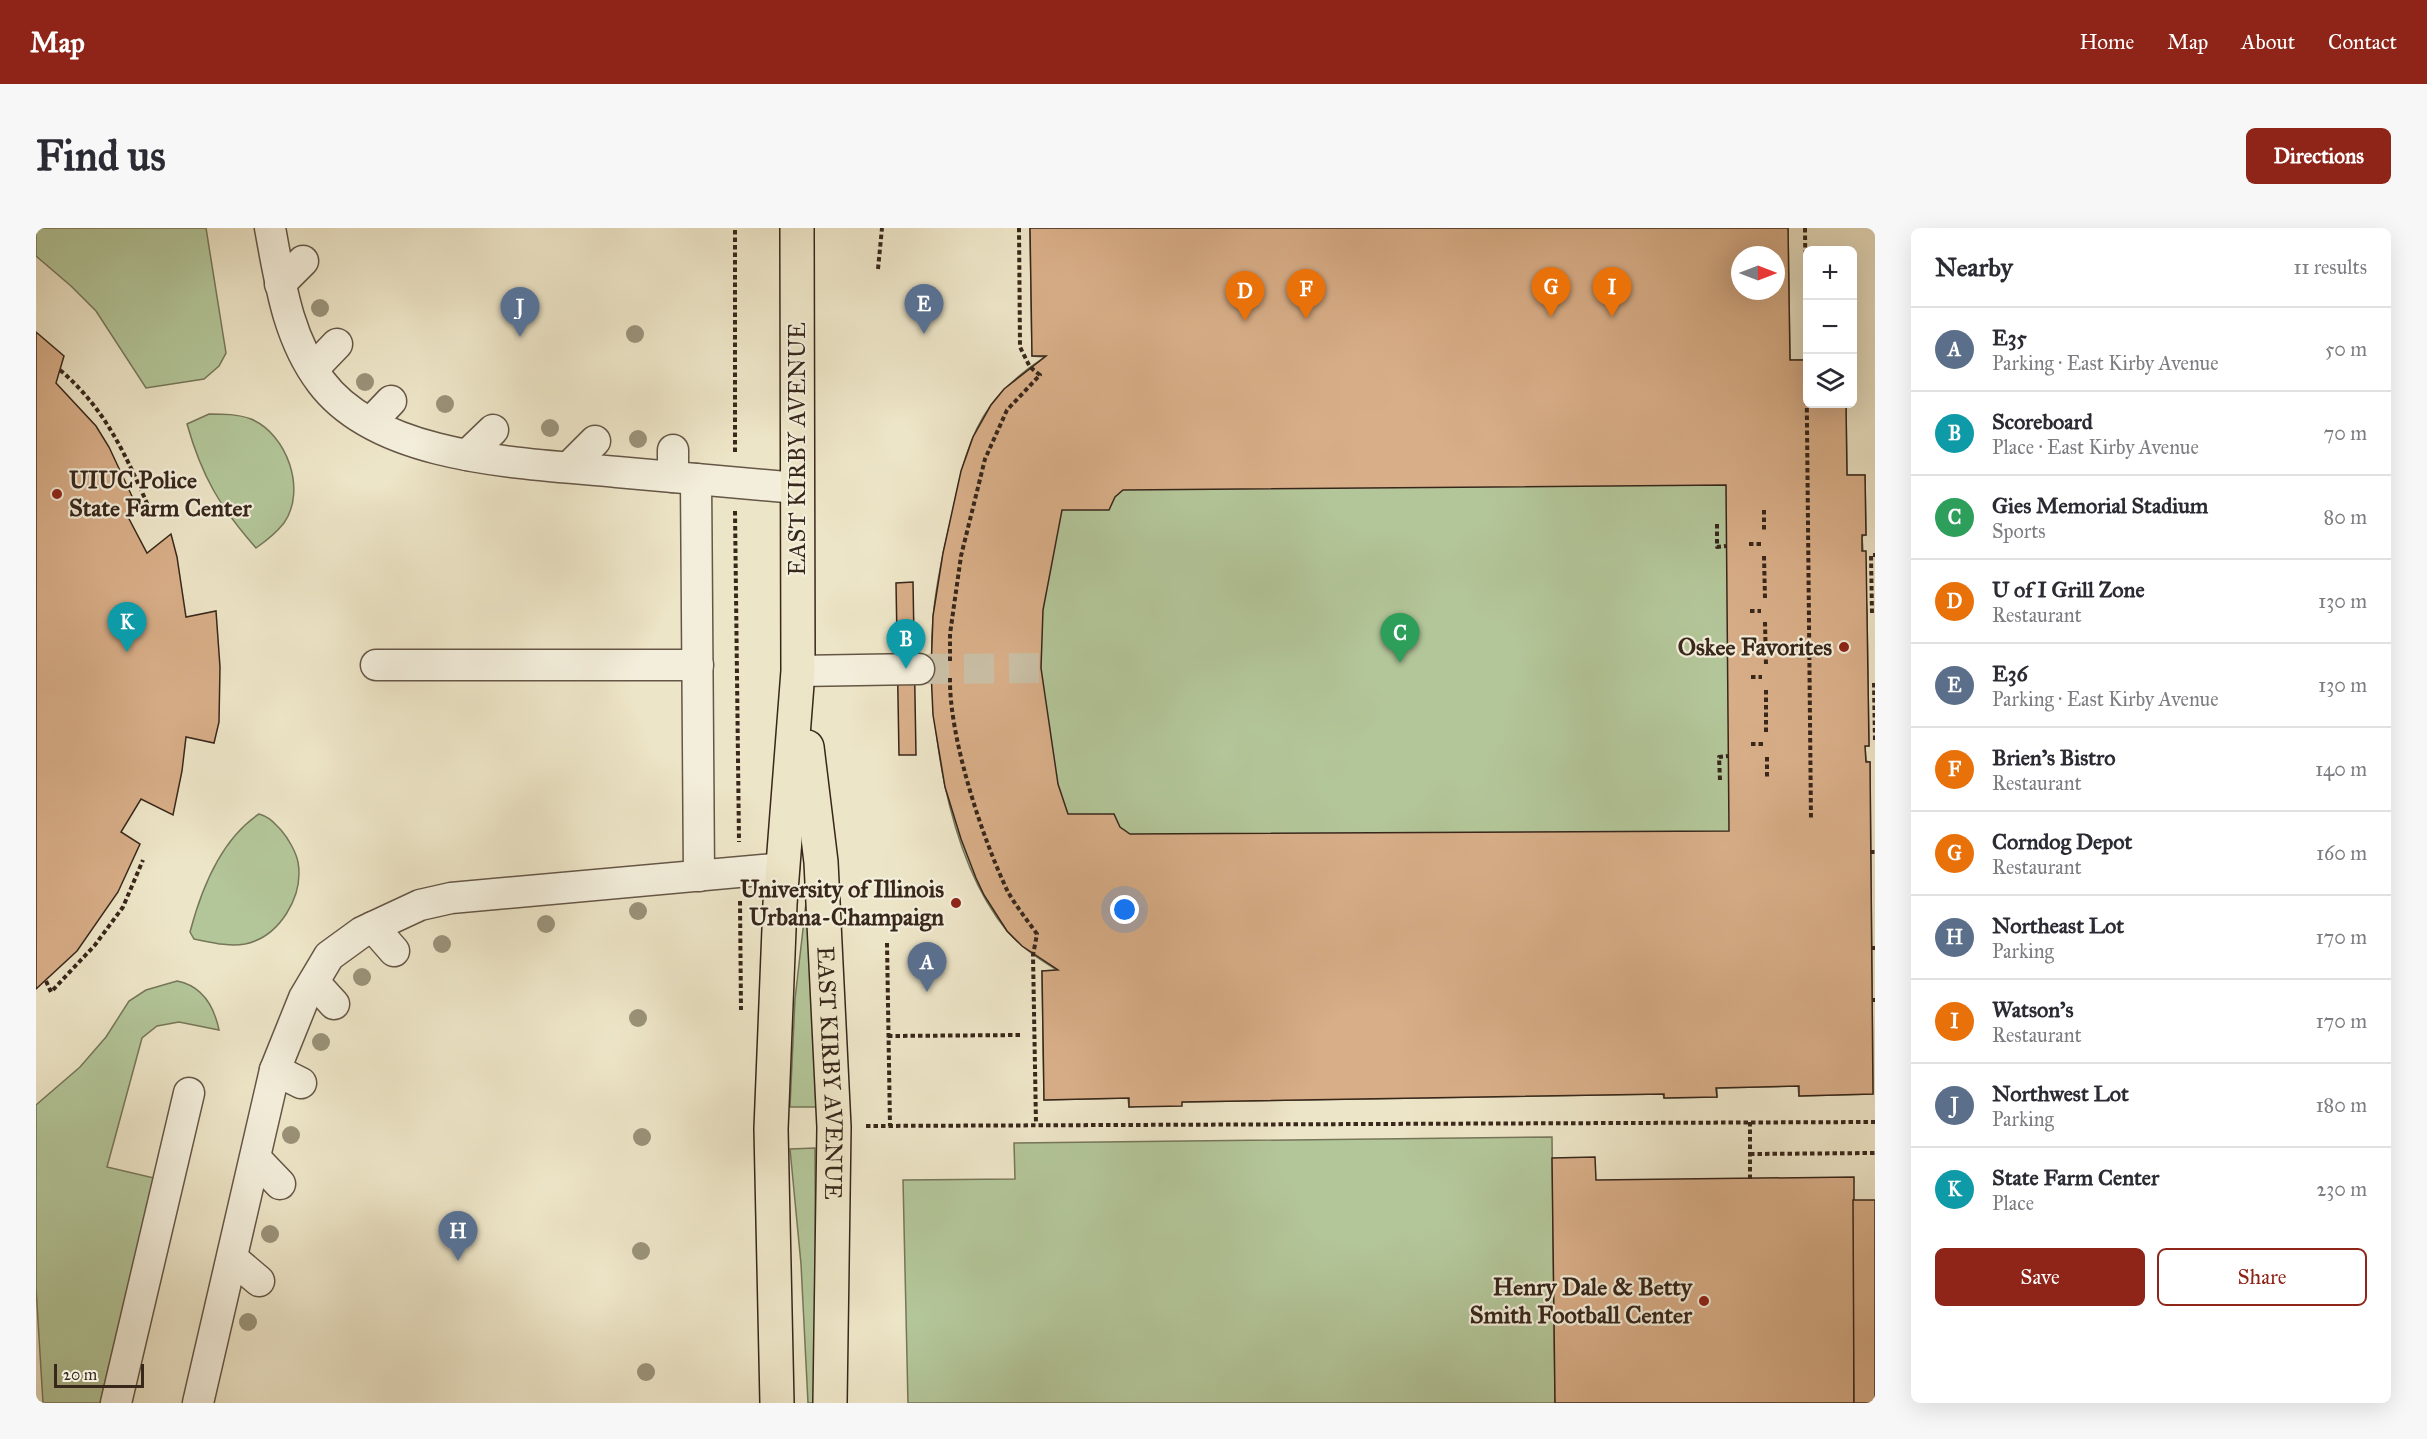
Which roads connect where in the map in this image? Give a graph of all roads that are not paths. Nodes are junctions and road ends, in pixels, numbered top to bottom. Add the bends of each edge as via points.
1 (270, 228) edge
2 (797, 228) edge
3 (303, 261) dead end
4 (280, 284) junction
5 (337, 344) dead end
6 (313, 369) junction
7 (493, 430) dead end
8 (595, 441) dead end
9 (467, 455) junction
10 (569, 467) junction
11 (681, 469) junction
12 (797, 488) junction
13 (376, 665) dead end
14 (698, 665) junction
15 (919, 669) tunnel mouth
16 (798, 671) junction
17 (784, 867) junction
18 (681, 884) junction
19 (373, 927) junction
20 (394, 951) dead end
21 (314, 982) junction
22 (334, 1004) dead end
23 (189, 1093) dead end
24 (256, 1159) junction
25 (280, 1184) dead end
26 (233, 1259) junction
27 (259, 1281) dead end
28 (116, 1403) edge
29 (198, 1403) edge
30 (777, 1403) edge
31 (830, 1403) edge

1 - 4 lane
2 - 12 main road, EAST KIRBY AVENUE
3 - 4 lane
4 - 6 lane via 300,348
5 - 6 lane
6 - 9 lane via 321,383 350,410 381,412 391,434
7 - 9 lane
8 - 10 lane
9 - 10 lane
10 - 11 lane
11 - 12 lane via 735,483
11 - 14 lane
12 - 16 main road, EAST KIRBY AVENUE
13 - 14 lane
14 - 18 lane
15 - 16 lane
16 - 17 main road, EAST KIRBY AVENUE
16 - 31 main road, EAST KIRBY AVENUE via 821,862 834,1127
17 - 18 lane
17 - 30 main road, EAST KIRBY AVENUE via 771,1129
18 - 19 lane via 471,907 420,905
19 - 20 lane
19 - 21 lane via 329,957
21 - 22 lane
21 - 24 lane via 304,998 288,1077
23 - 28 lane
24 - 25 lane
24 - 26 lane
26 - 27 lane
26 - 29 lane via 218,1358

